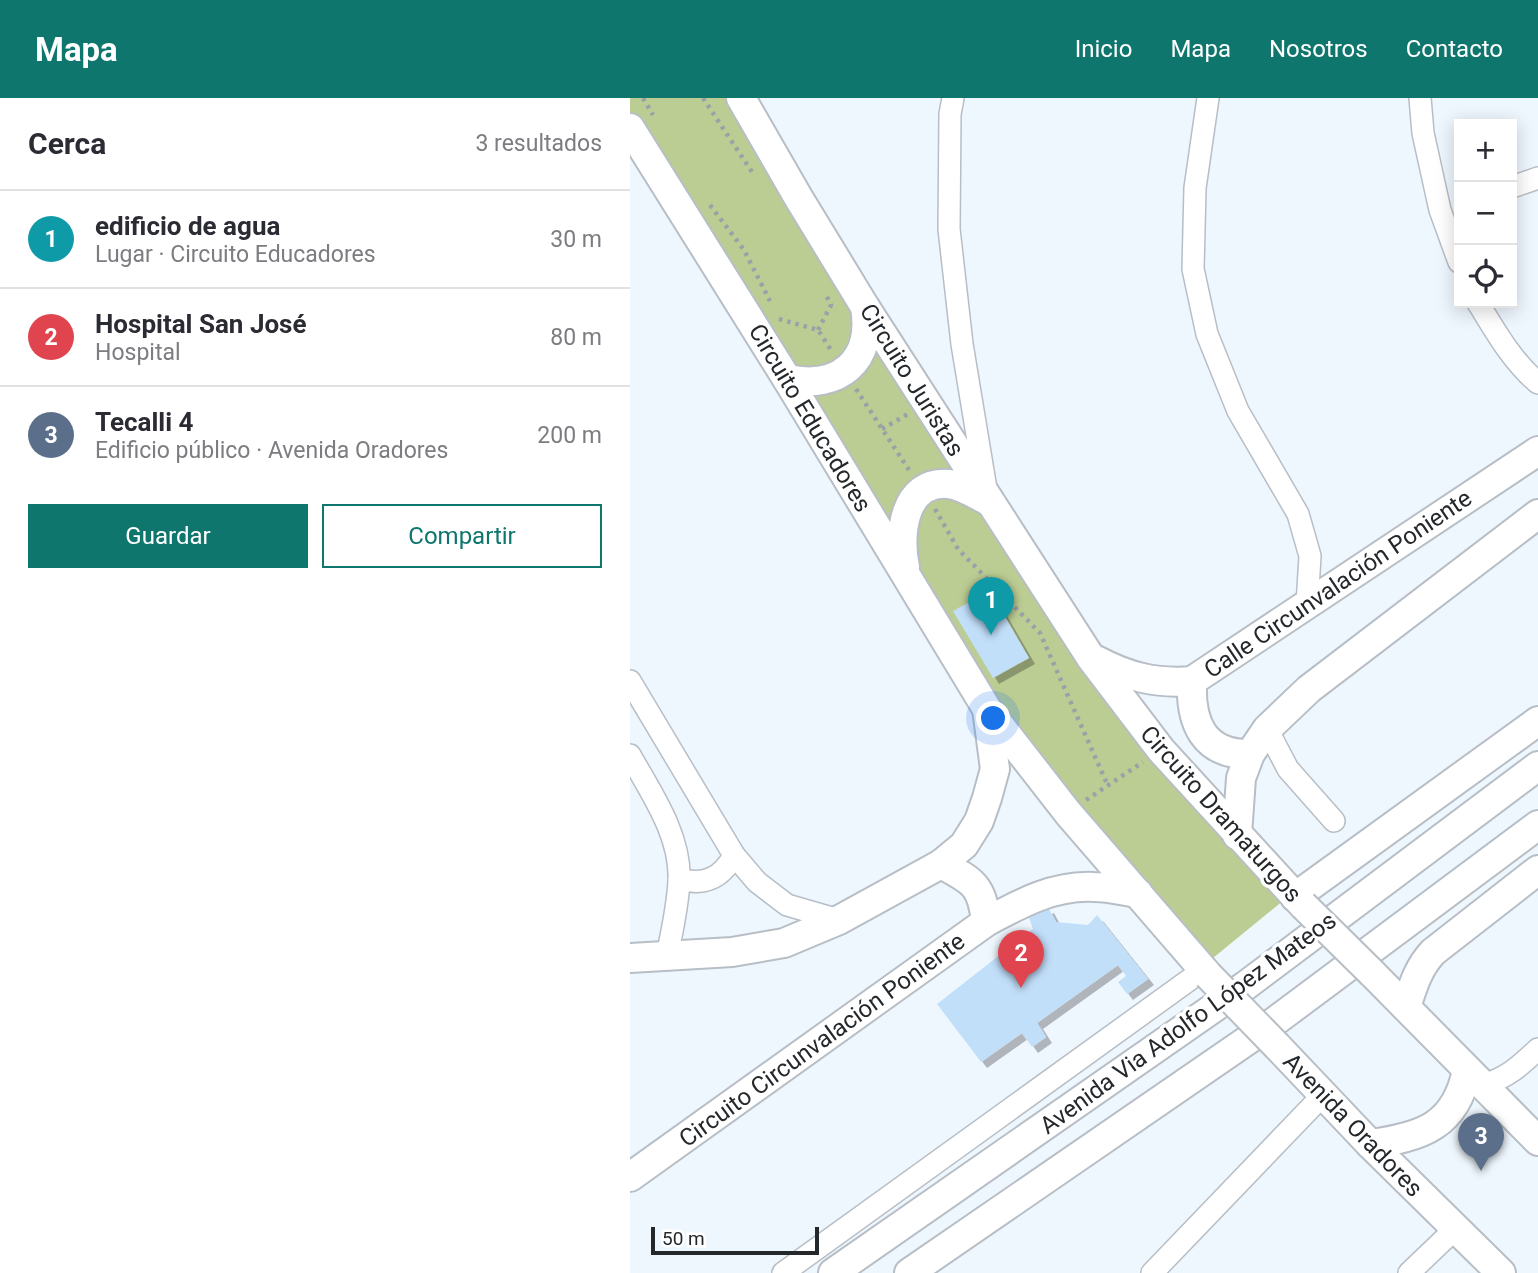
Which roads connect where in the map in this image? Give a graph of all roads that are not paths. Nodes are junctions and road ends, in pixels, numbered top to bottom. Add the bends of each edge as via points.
1 (741, 98) edge
2 (953, 98) edge
3 (1208, 98) edge
4 (1420, 98) edge
5 (630, 128) edge
6 (1538, 178) edge
7 (1517, 185) edge
8 (1449, 207) edge
9 (1456, 245) edge
10 (864, 307) junction
11 (1481, 308) edge
12 (787, 379) junction
13 (1538, 383) edge
14 (1538, 452) edge
15 (988, 501) junction
16 (1538, 514) edge
17 (908, 580) junction
18 (1307, 605) junction
19 (1091, 657) junction
20 (630, 681) edge
21 (1192, 681) junction
22 (987, 709) junction
23 (1538, 721) edge
24 (1267, 729) junction
25 (1250, 754) junction
26 (630, 755) edge
27 (1538, 766) edge
28 (1334, 821) dead end
29 (1538, 825) edge
30 (1237, 835) junction
31 (734, 855) junction
32 (941, 864) junction
33 (1538, 870) edge
34 (680, 879) junction
35 (1138, 893) junction
36 (1299, 901) junction
37 (839, 920) junction
38 (986, 922) junction
39 (667, 956) junction
40 (630, 958) edge
41 (1205, 972) junction
42 (1406, 1007) junction
43 (1538, 1049) edge
44 (1475, 1078) junction
45 (1323, 1095) junction
46 (1538, 1141) edge
47 (1370, 1144) junction
48 (630, 1176) edge
49 (1455, 1229) junction
50 (783, 1273) edge
51 (833, 1273) edge
52 (909, 1273) edge
53 (1152, 1273) edge
54 (1409, 1273) edge
55 (1501, 1273) edge

1 - 10 main road, Circuito Juristas
2 - 15 street via 949,229
3 - 18 street via 1195,188 1193,269 1207,334 1238,411 1298,514 1310,556
4 - 8 street via 1423,133
5 - 12 main road, Circuito Educadores
6 - 7 street
8 - 9 street
10 - 12 main road via 868,324 865,342 845,371 807,383
10 - 15 main road, Circuito Juristas
11 - 13 street via 1504,346
12 - 17 main road, Circuito Educadores
14 - 18 main road, Calle Circunvalación Poniente
15 - 17 main road via 948,484 923,489 906,513 901,534
15 - 19 main road, Circuito Juristas
16 - 24 main road via 1319,681
17 - 22 main road, Circuito Educadores
18 - 21 main road, Calle Circunvalación Poniente
19 - 21 main road, Calle Circunvalación Poniente via 1142,679
19 - 30 main road, Circuito Dramaturgos via 1161,750
20 - 31 street
21 - 25 main road via 1191,706 1204,735 1228,752
22 - 32 main road, Circuito Educadores via 995,769 988,798 964,845
22 - 35 main road, Circuito Educadores
23 - 36 main road
24 - 25 main road
24 - 28 street via 1288,769
25 - 30 main road via 1239,790
26 - 34 street via 666,820
27 - 51 main road, Avenida Via Adolfo López Mateos via 1245,986
29 - 52 main road, Avenida Via Adolfo López Mateos via 1274,1022
30 - 36 main road, Circuito Dramaturgos
31 - 34 street via 718,876 706,881
31 - 37 street via 787,905
32 - 37 main road, Circuito Educadores
32 - 38 main road via 976,886 983,898
33 - 42 main road via 1423,962
34 - 39 street
35 - 38 main road, Circuito Circunvalación Poniente via 1094,887 1057,889
35 - 41 main road, Circuito Educadores
36 - 42 main road, Circuito Dramaturgos, bridge
37 - 39 main road, Circuito Educadores via 784,943
38 - 48 main road, Circuito Circunvalación Poniente
39 - 40 main road, Circuito Educadores
41 - 45 main road, Avenida Oradores, bridge
41 - 50 street
42 - 44 main road, Circuito Dramaturgos
43 - 44 street via 1500,1080
44 - 46 main road, Circuito Dramaturgos
44 - 47 main road via 1433,1128 1400,1140
45 - 47 main road, Avenida Oradores
45 - 53 street
47 - 49 main road, Avenida Oradores
49 - 54 street
49 - 55 main road, Avenida Oradores

